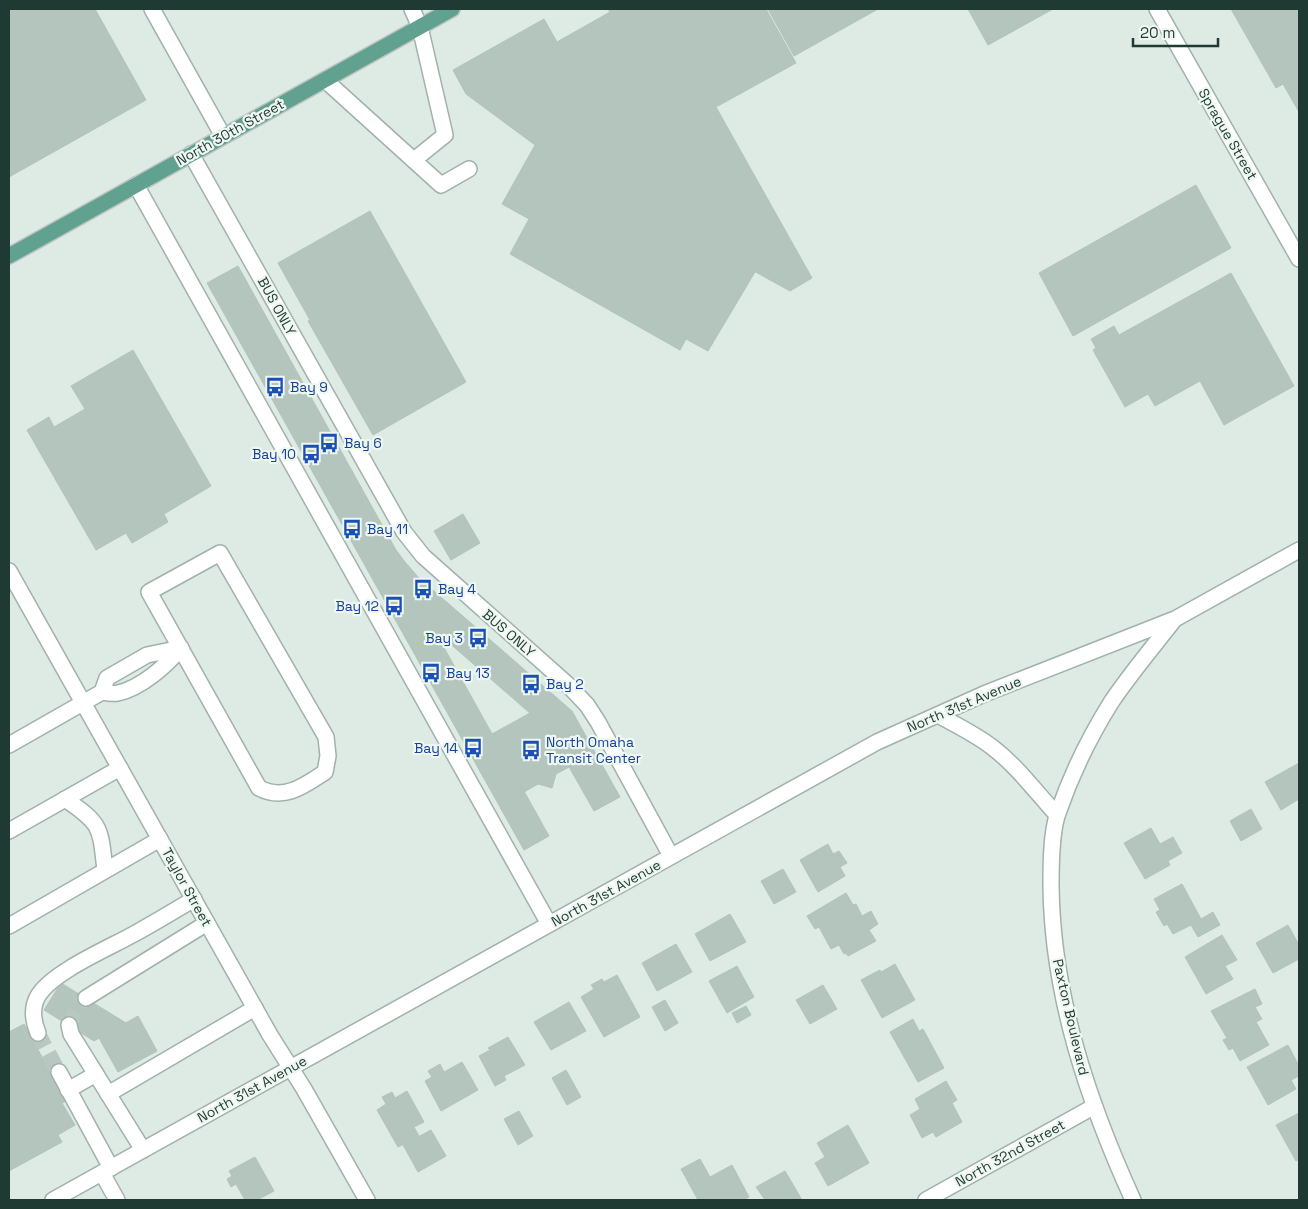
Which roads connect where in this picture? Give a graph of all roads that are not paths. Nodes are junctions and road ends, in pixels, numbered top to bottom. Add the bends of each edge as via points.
1 (152, 9) edge
2 (412, 9) edge
3 (452, 9) edge
4 (1157, 9) edge
5 (420, 27) junction
6 (325, 80) junction
7 (223, 136) junction
8 (191, 154) junction
9 (414, 160) junction
10 (469, 170) dead end
11 (136, 185) junction
12 (9, 256) edge
13 (1299, 259) edge
14 (1299, 550) edge
15 (9, 571) edge
16 (1175, 619) junction
17 (181, 648) junction
18 (84, 704) junction
19 (938, 715) junction
20 (9, 745) edge
21 (120, 768) junction
22 (64, 800) junction
23 (1057, 815) junction
24 (9, 831) edge
25 (160, 838) junction
26 (671, 856) junction
27 (105, 870) junction
28 (194, 899) junction
29 (207, 923) junction
30 (549, 924) junction
31 (9, 926) edge
32 (86, 998) tunnel mouth
33 (255, 1008) junction
34 (69, 1025) dead end
35 (38, 1033) tunnel mouth
36 (291, 1068) junction
37 (59, 1072) tunnel mouth
38 (96, 1074) junction
39 (68, 1090) junction
40 (108, 1094) junction
41 (1093, 1107) junction
42 (143, 1150) junction
43 (107, 1171) junction
44 (57, 1199) edge
45 (117, 1200) edge
46 (367, 1200) edge
47 (926, 1200) edge
48 (1132, 1200) edge

1 - 7 street
2 - 5 street
3 - 5 main road, North 30th Street
4 - 13 street, Sprague Street
5 - 6 main road, North 30th Street
5 - 9 street via 445,135
6 - 7 main road, North 30th Street
6 - 9 street
7 - 8 main road, North 30th Street
8 - 11 main road, North 30th Street
8 - 26 street, BUS ONLY via 404,532 423,556 582,699 598,722
9 - 10 street via 441,184
11 - 12 main road, North 30th Street
11 - 30 street
14 - 16 street, North 31st Avenue
15 - 18 street, Taylor Street
16 - 19 street, North 31st Avenue
16 - 23 street, Paxton Boulevard via 1113,701 1088,744
17 - 17 street via 259,788 268,793 283,794 304,786 324,772 328,756 326,737 220,553 149,592
17 - 18 street via 157,673 116,694 102,692
18 - 20 street
18 - 21 street, Taylor Street
19 - 23 street via 992,747
19 - 26 street, North 31st Avenue via 870,746
21 - 22 street
21 - 25 street, Taylor Street
22 - 24 street
22 - 27 street via 90,817 97,826
23 - 41 street, Paxton Boulevard via 1051,871 1057,963
25 - 27 street
25 - 28 street, Taylor Street
26 - 30 street, North 31st Avenue
27 - 31 street
28 - 29 street, Taylor Street
28 - 35 street via 55,978 34,1004
29 - 32 street
29 - 33 street, Taylor Street
30 - 36 street, North 31st Avenue
33 - 36 street, Taylor Street
33 - 40 street
34 - 38 street via 71,1034
36 - 42 street, North 31st Avenue
36 - 46 street, Taylor Street
37 - 39 street
38 - 39 street
38 - 40 street
39 - 43 street
40 - 42 street
41 - 47 street, North 32nd Street
41 - 48 street, Paxton Boulevard
42 - 43 street, North 31st Avenue
43 - 44 street, North 31st Avenue
43 - 45 street

